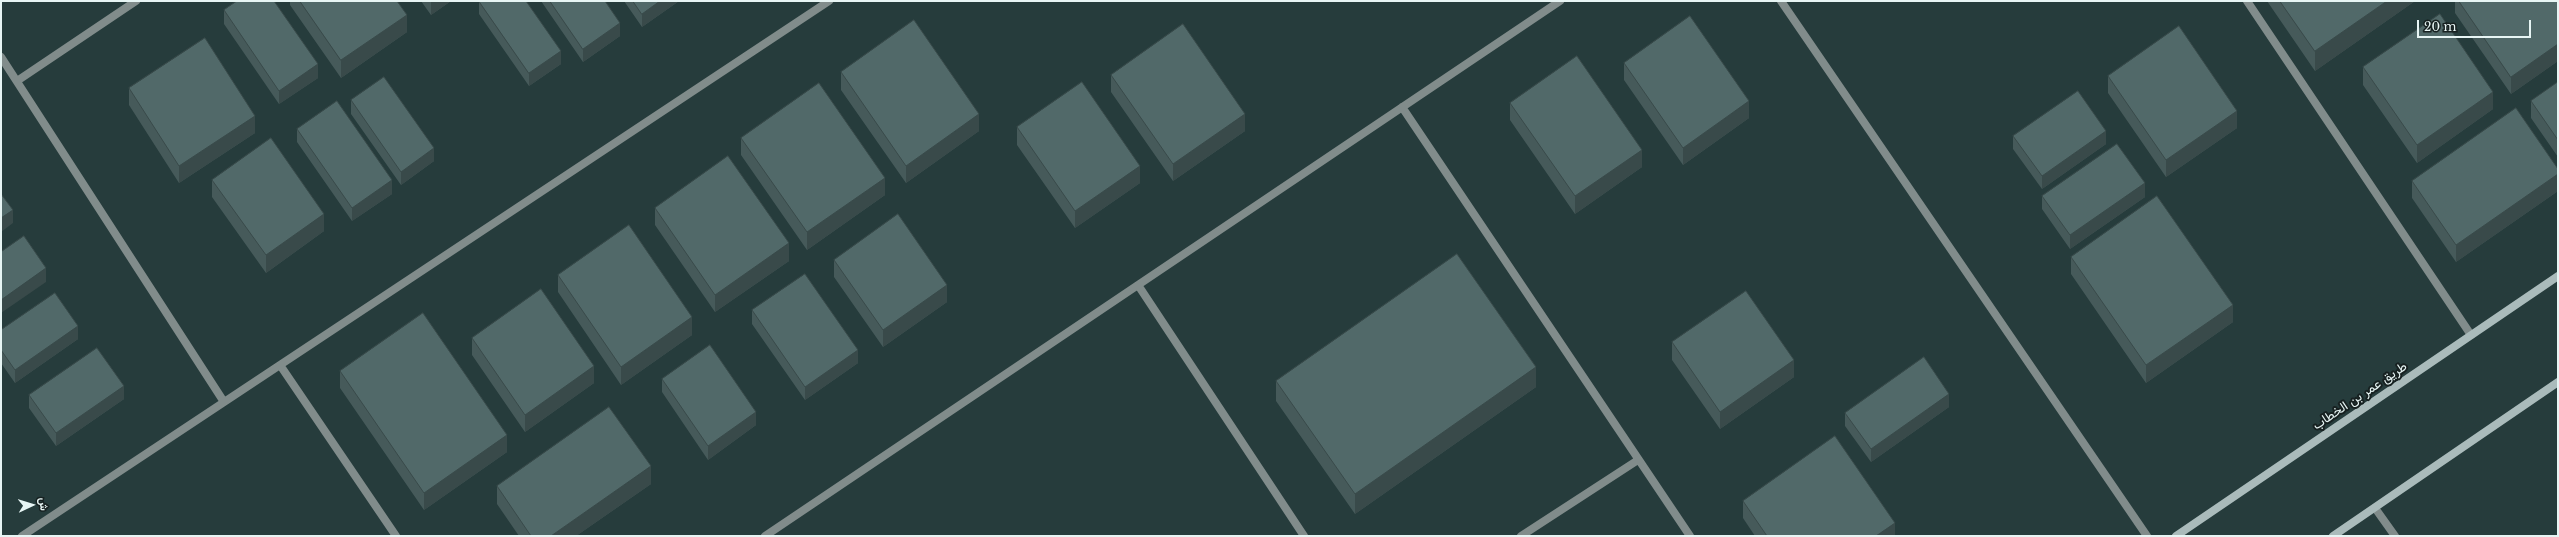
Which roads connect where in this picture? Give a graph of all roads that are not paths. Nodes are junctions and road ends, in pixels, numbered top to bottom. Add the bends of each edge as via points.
1 (136, 1) edge
2 (829, 1) edge
3 (1560, 1) edge
4 (1781, 1) edge
5 (2247, 1) edge
6 (1, 57) edge
7 (17, 81) junction
8 (1402, 107) junction
9 (2558, 276) edge
10 (1138, 285) junction
11 (2471, 335) junction
12 (280, 365) junction
13 (2558, 382) edge
14 (224, 402) junction
15 (1638, 460) junction
16 (2374, 508) junction
17 (22, 536) edge
18 (396, 536) edge
19 (765, 536) edge
20 (1304, 536) edge
21 (1521, 536) edge
22 (1690, 536) edge
23 (2147, 536) edge
24 (2176, 536) edge
25 (2333, 536) edge
26 (2395, 536) edge

1 - 7 street
2 - 12 street
3 - 8 street
4 - 23 street
5 - 11 street
6 - 7 street
7 - 14 street
8 - 10 street
8 - 15 street
9 - 11 main road, طريق عمر بن الخطاب
10 - 19 street
10 - 20 street
11 - 24 main road, طريق عمر بن الخطاب
12 - 14 street
12 - 18 street
13 - 16 main road
14 - 17 street
15 - 21 street
15 - 22 street
16 - 25 main road
16 - 26 street

